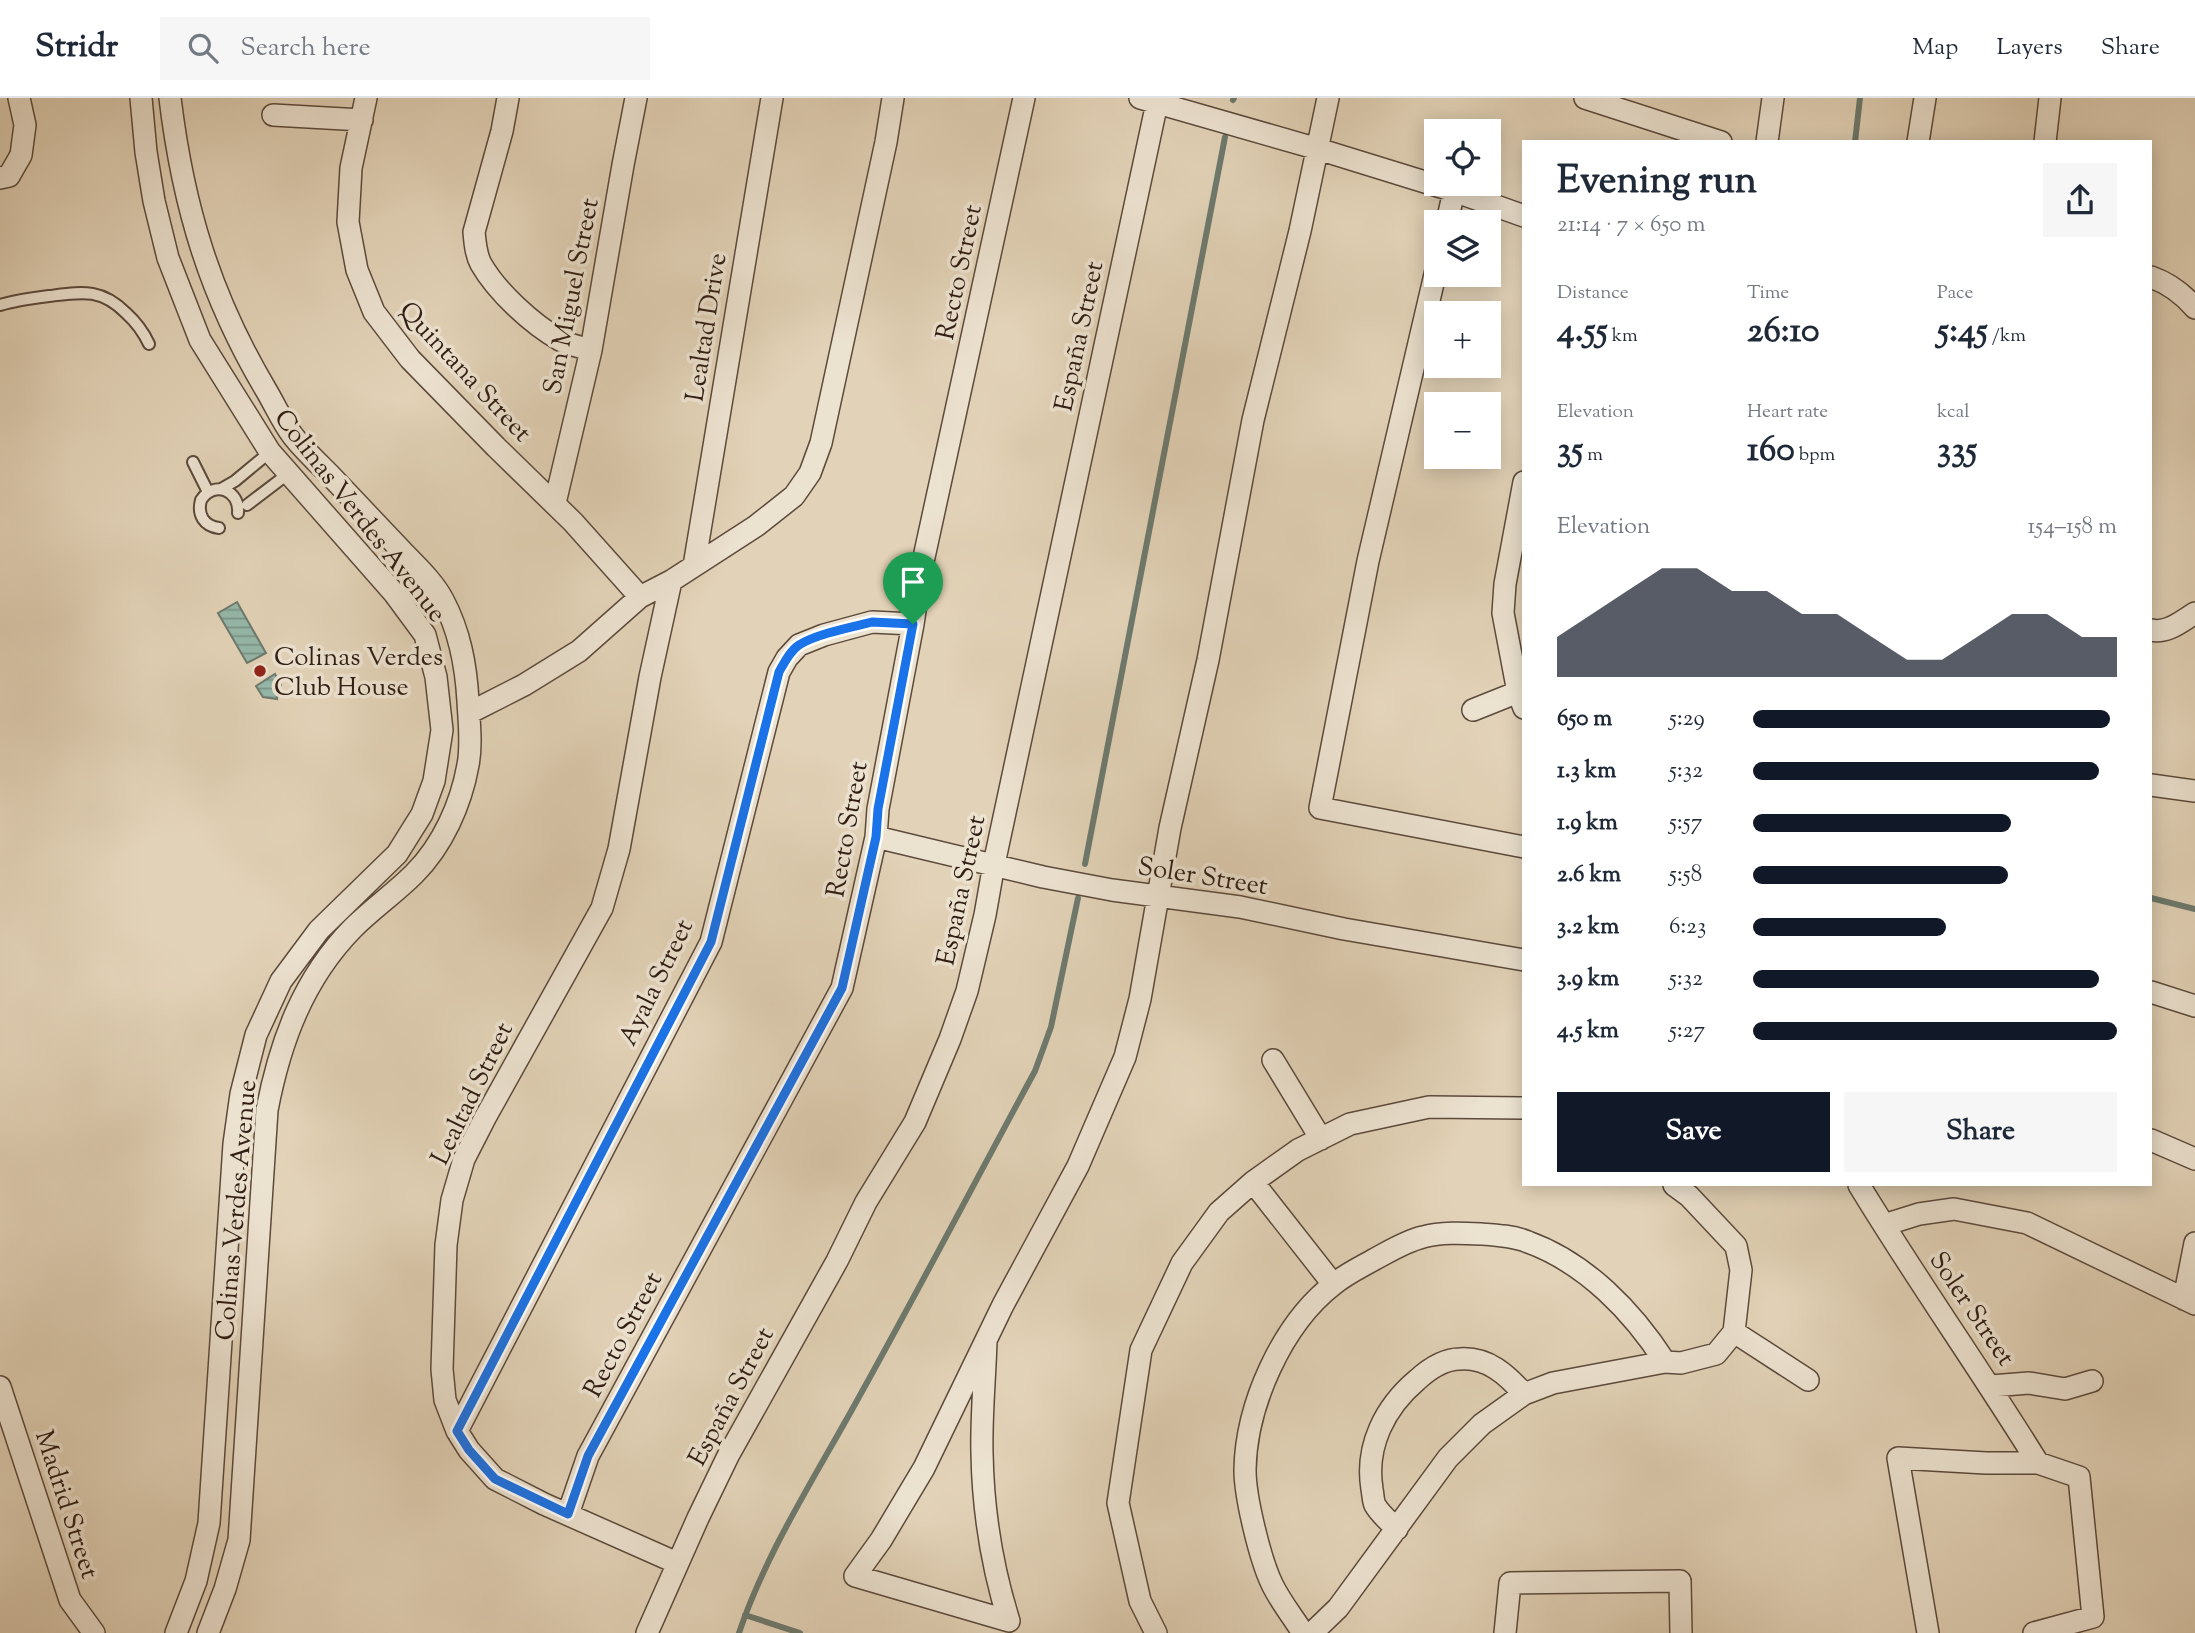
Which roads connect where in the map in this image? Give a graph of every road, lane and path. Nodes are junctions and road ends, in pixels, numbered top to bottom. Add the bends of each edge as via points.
1 (19, 98) edge
2 (141, 98) edge
3 (170, 98) edge
4 (366, 98) edge
5 (508, 98) edge
6 (636, 98) edge
7 (772, 98) edge
8 (893, 98) edge
9 (1024, 98) edge
10 (1328, 98) edge
11 (1585, 98) edge
12 (1773, 98) edge
13 (1925, 98) edge
14 (2050, 98) edge
15 (1152, 99) edge
16 (1645, 108) edge
17 (273, 115) dead end
18 (362, 120) junction
19 (1717, 140) edge
20 (1768, 140) edge
21 (1919, 140) edge
22 (2045, 140) edge
23 (1318, 149) junction
24 (0, 178) edge
25 (1424, 182) edge
26 (1468, 196) edge
27 (1522, 215) edge
28 (2152, 276) edge
29 (1432, 287) edge
30 (0, 305) edge
31 (2195, 308) edge
32 (149, 344) dead end
33 (592, 350) junction
34 (270, 452) junction
35 (193, 462) dead end
36 (289, 473) junction
37 (221, 489) junction
38 (208, 492) junction
39 (1522, 492) edge
40 (555, 503) junction
41 (247, 505) dead end
42 (238, 513) dead end
43 (219, 528) dead end
44 (694, 566) junction
45 (671, 581) junction
46 (640, 597) junction
47 (2195, 612) edge
48 (913, 624) junction
49 (2152, 630) edge
50 (1521, 700) edge
51 (1473, 710) dead end
52 (469, 713) junction
53 (2152, 785) edge
54 (2195, 791) edge
55 (876, 837) junction
56 (1522, 847) edge
57 (994, 864) junction
58 (1158, 896) junction
59 (1522, 960) edge
60 (2152, 992) edge
61 (2195, 1006) edge
62 (1273, 1060) dead end
63 (1522, 1108) edge
64 (1321, 1139) junction
65 (2152, 1140) edge
66 (2195, 1159) edge
67 (1253, 1182) junction
68 (1675, 1186) edge
69 (1860, 1186) edge
70 (1884, 1226) junction
71 (2195, 1243) edge
72 (1334, 1284) junction
73 (2190, 1302) edge
74 (1734, 1332) junction
75 (986, 1340) junction
76 (1665, 1362) junction
77 (1808, 1380) dead end
78 (2092, 1381) dead end
79 (1991, 1386) junction
80 (0, 1387) edge
81 (1524, 1394) junction
82 (457, 1431) junction
83 (2038, 1463) junction
84 (568, 1514) junction
85 (1397, 1529) junction
86 (677, 1563) junction
87 (94, 1633) edge
88 (176, 1633) edge
89 (208, 1633) edge
90 (647, 1633) edge
91 (1156, 1633) edge
92 (1303, 1633) edge
93 (1312, 1633) edge
94 (1505, 1633) edge
95 (1681, 1633) edge
96 (1928, 1633) edge
97 (2034, 1633) edge

1 - 24 street via 25,125 21,155 9,176
2 - 34 street, Colinas Verdes Avenue via 154,201 168,258 200,340
3 - 52 street, Colinas Verdes Avenue via 198,242 246,356 293,436 442,598 466,669
4 - 18 street, Quintana Street
5 - 33 street via 474,232 480,262 534,323 562,342
6 - 33 street, San Miguel Street
7 - 44 street, Lealtad Drive
8 - 44 street via 821,443 810,473 794,496
9 - 48 street, Recto Street
10 - 23 street
11 - 16 street
12 - 20 street
13 - 21 street
14 - 22 street
15 - 23 street
15 - 57 street, España Street
16 - 19 street
17 - 18 street
18 - 40 street, Quintana Street via 351,168 348,222 357,270 374,312 410,359
23 - 25 street
23 - 58 street via 1253,420
26 - 27 street
28 - 31 street via 2186,297
29 - 56 street via 1368,561 1320,808
30 - 32 lane via 78,292 99,294 135,321
33 - 40 street, San Miguel Street
34 - 36 street, Colinas Verdes Avenue
34 - 37 lane
35 - 38 lane
36 - 41 lane
36 - 88 street, Colinas Verdes Avenue via 425,635 442,730 434,781 422,814 397,854 319,930 281,981 256,1035 234,1144 209,1523 196,1581
37 - 38 lane
37 - 42 lane via 235,497
38 - 43 lane via 200,511 208,525
39 - 50 street via 1503,612
40 - 46 street, Quintana Street
44 - 45 street
45 - 46 street
45 - 82 street, Lealtad Street via 619,849 602,908 485,1118 464,1159 452,1199 442,1369 445,1400
46 - 52 street via 579,651
47 - 49 street via 2177,625
48 - 55 street, Recto Street
48 - 82 street, Ayala Street via 872,622 824,635 799,645 779,672 711,942
50 - 51 street
52 - 89 street, Colinas Verdes Avenue via 469,762 460,800 438,843 416,872 352,929 319,971 296,1009 274,1070 267,1111 239,1540
53 - 54 street
55 - 57 street, Soler Street
55 - 84 street, Recto Street via 842,988 588,1456
57 - 58 street, Soler Street
57 - 86 street, España Street via 967,991 915,1122 866,1202 728,1456
58 - 59 street, Soler Street
58 - 75 street via 1125,1057 1078,1166
60 - 61 street
62 - 64 street
63 - 64 street via 1429,1107 1350,1124
64 - 67 street
65 - 66 street
67 - 72 street
67 - 91 street via 1219,1212 1182,1262 1141,1350 1118,1503 1140,1601
68 - 74 street via 1736,1245 1741,1270
69 - 70 street, Soler Street
70 - 73 street via 1954,1209 2027,1223
70 - 79 street, Soler Street
71 - 73 street
72 - 76 street via 1423,1237 1458,1233 1525,1241 1559,1255 1618,1303
72 - 92 street via 1307,1310 1281,1347 1267,1374 1247,1439 1245,1473 1252,1518 1272,1584
74 - 76 street via 1716,1354
74 - 77 street
75 - 75 street via 984,1493 996,1577 1009,1621 855,1576 924,1468
76 - 81 street via 1553,1383
78 - 79 street via 2065,1389 2029,1383
79 - 83 street, Soler Street
80 - 87 street, Madrid Street via 71,1600
81 - 85 street via 1482,1424 1448,1458
81 - 85 street via 1493,1366 1460,1359 1442,1363 1409,1387 1388,1410 1371,1455 1375,1504
82 - 84 street, Lealtad Street via 495,1479
83 - 96 street via 1898,1458
83 - 97 street via 2078,1477 2093,1617
84 - 86 street, Lealtad Street
85 - 93 street via 1338,1608
86 - 90 street, España Street
94 - 95 street via 1510,1583 1680,1581

